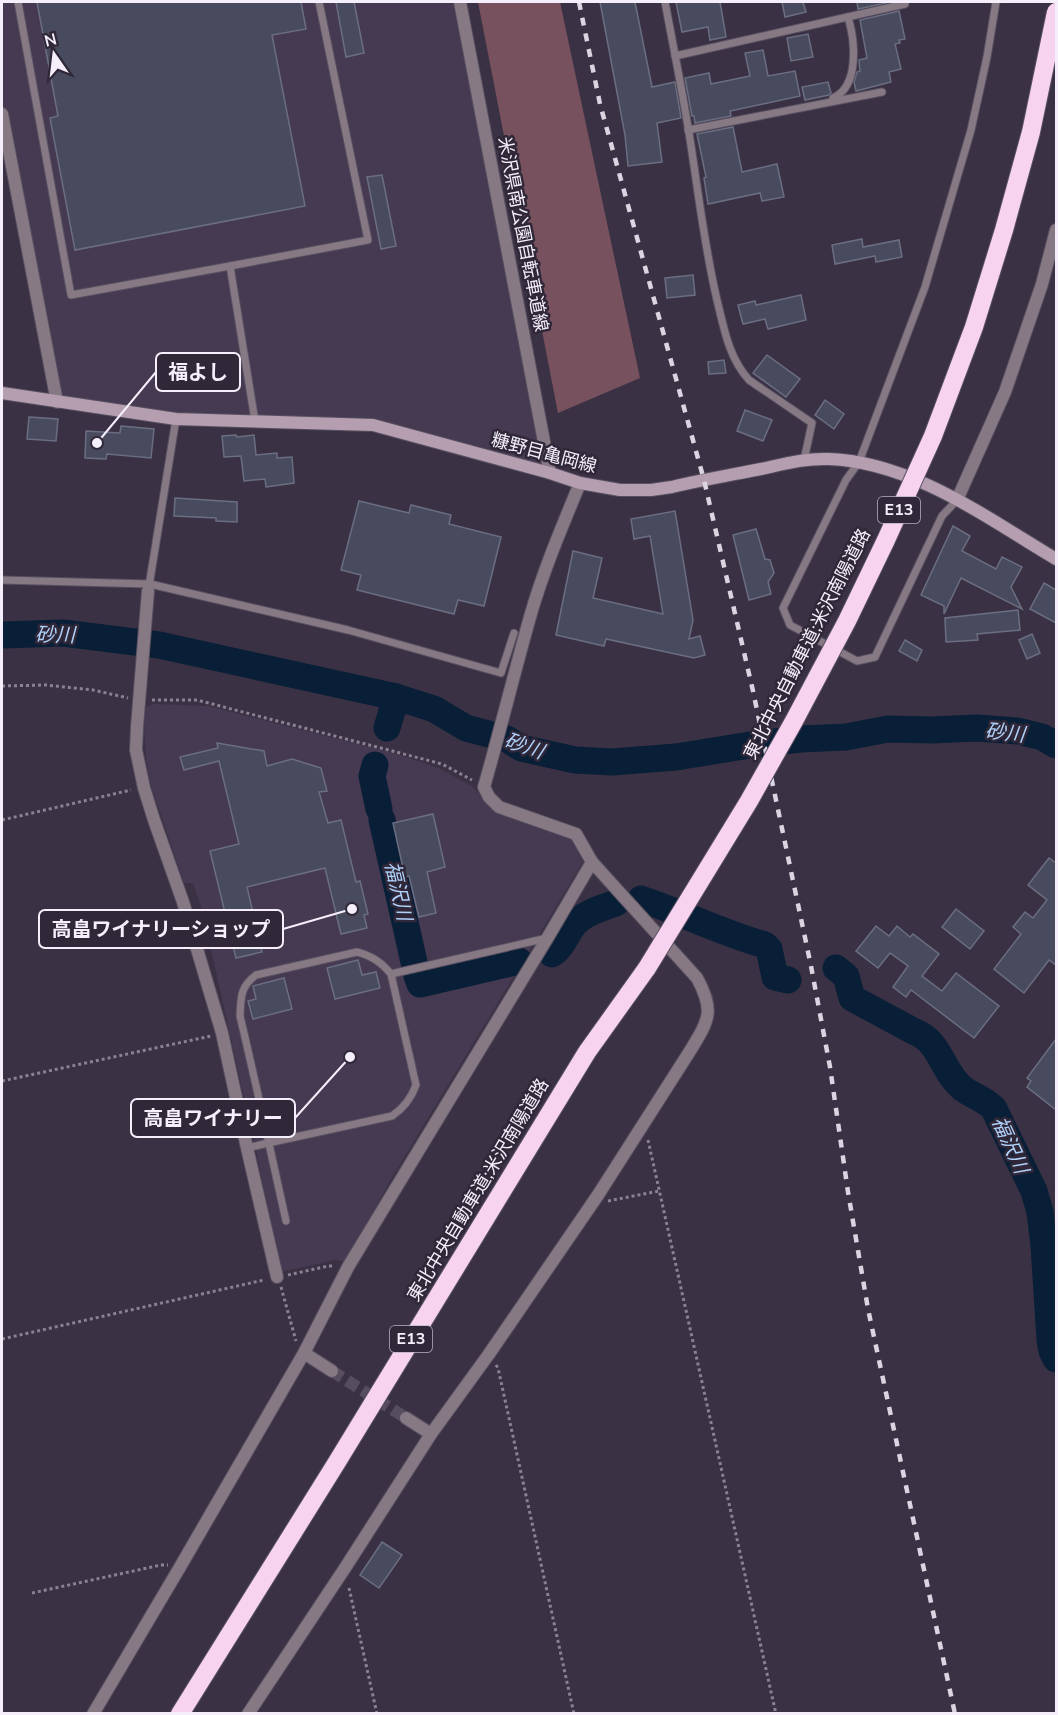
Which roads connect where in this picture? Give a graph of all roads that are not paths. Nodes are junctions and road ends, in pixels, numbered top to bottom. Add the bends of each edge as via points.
1 (18, 2) edge
2 (319, 2) edge
3 (460, 2) edge
4 (665, 2) edge
5 (996, 2) edge
6 (905, 4) dead end
7 (1056, 12) edge
8 (848, 17) junction
9 (675, 56) junction
10 (882, 92) dead end
11 (822, 103) junction
12 (2, 114) edge
13 (688, 130) junction
14 (1056, 230) edge
15 (230, 266) junction
16 (2, 393) edge
17 (57, 402) junction
18 (176, 419) junction
19 (255, 422) junction
20 (804, 460) junction
21 (860, 462) junction
22 (550, 473) junction
23 (580, 483) junction
24 (957, 500) junction
25 (1056, 559) edge
26 (2, 580) edge
27 (149, 588) junction
28 (514, 633) dead end
29 (592, 862) junction
30 (548, 938) junction
31 (647, 968) junction
32 (391, 974) junction
33 (268, 1143) junction
34 (247, 1148) junction
35 (286, 1221) dead end
36 (277, 1277) road end
37 (304, 1353) junction
38 (332, 1371) tunnel mouth
39 (406, 1418) tunnel mouth
40 (430, 1434) junction
41 (93, 1713) edge
42 (180, 1713) edge
43 (191, 1713) edge
44 (248, 1713) edge

1 - 15 lane via 71,295
2 - 15 lane via 368,240
3 - 22 street, 米沢県南公園自転車道線
4 - 9 lane
5 - 21 lane via 971,130 925,287
6 - 8 lane
7 - 31 highway, 東北中央自動車道;米沢南陽道路 / E13, bridge via 1005,230 933,436 847,621 794,721
8 - 9 lane
8 - 11 lane via 854,61 850,77 839,96
9 - 13 lane
10 - 11 lane
11 - 13 lane
12 - 17 street
13 - 20 lane via 710,267 730,349 749,380 812,423
14 - 24 street via 1005,393
15 - 19 lane
16 - 17 main road, 糠野目亀岡線
17 - 18 main road, 糠野目亀岡線
18 - 19 main road, 糠野目亀岡線
18 - 27 lane
19 - 22 main road, 糠野目亀岡線 via 373,425
20 - 21 main road, 糠野目亀岡線
20 - 23 main road, 糠野目亀岡線 via 651,490 620,490
21 - 24 main road, 糠野目亀岡線 via 890,470
21 - 24 lane via 846,480 783,608 790,625 857,661 874,657 942,516
22 - 23 main road, 糠野目亀岡線
23 - 29 street via 530,615 486,781 489,797 499,807 576,834
24 - 25 main road, 糠野目亀岡線
26 - 27 lane
27 - 28 lane via 348,630 501,673
27 - 34 street via 136,750 144,788 222,1033
29 - 30 street
29 - 40 street via 697,978 709,1005 707,1019 598,1195
30 - 32 lane
30 - 37 street via 348,1267
31 - 42 highway, 東北中央自動車道;米沢南陽道路 / E13 via 587,1052
31 - 43 highway, 東北中央自動車道;米沢南陽道路 / E13 via 598,1057
32 - 33 lane via 416,1085 404,1107 392,1116
32 - 33 lane via 382,963 357,952 256,975 246,983 240,1016
33 - 34 lane
33 - 35 lane
34 - 36 street
37 - 38 street
37 - 41 street
39 - 40 street
40 - 44 street

